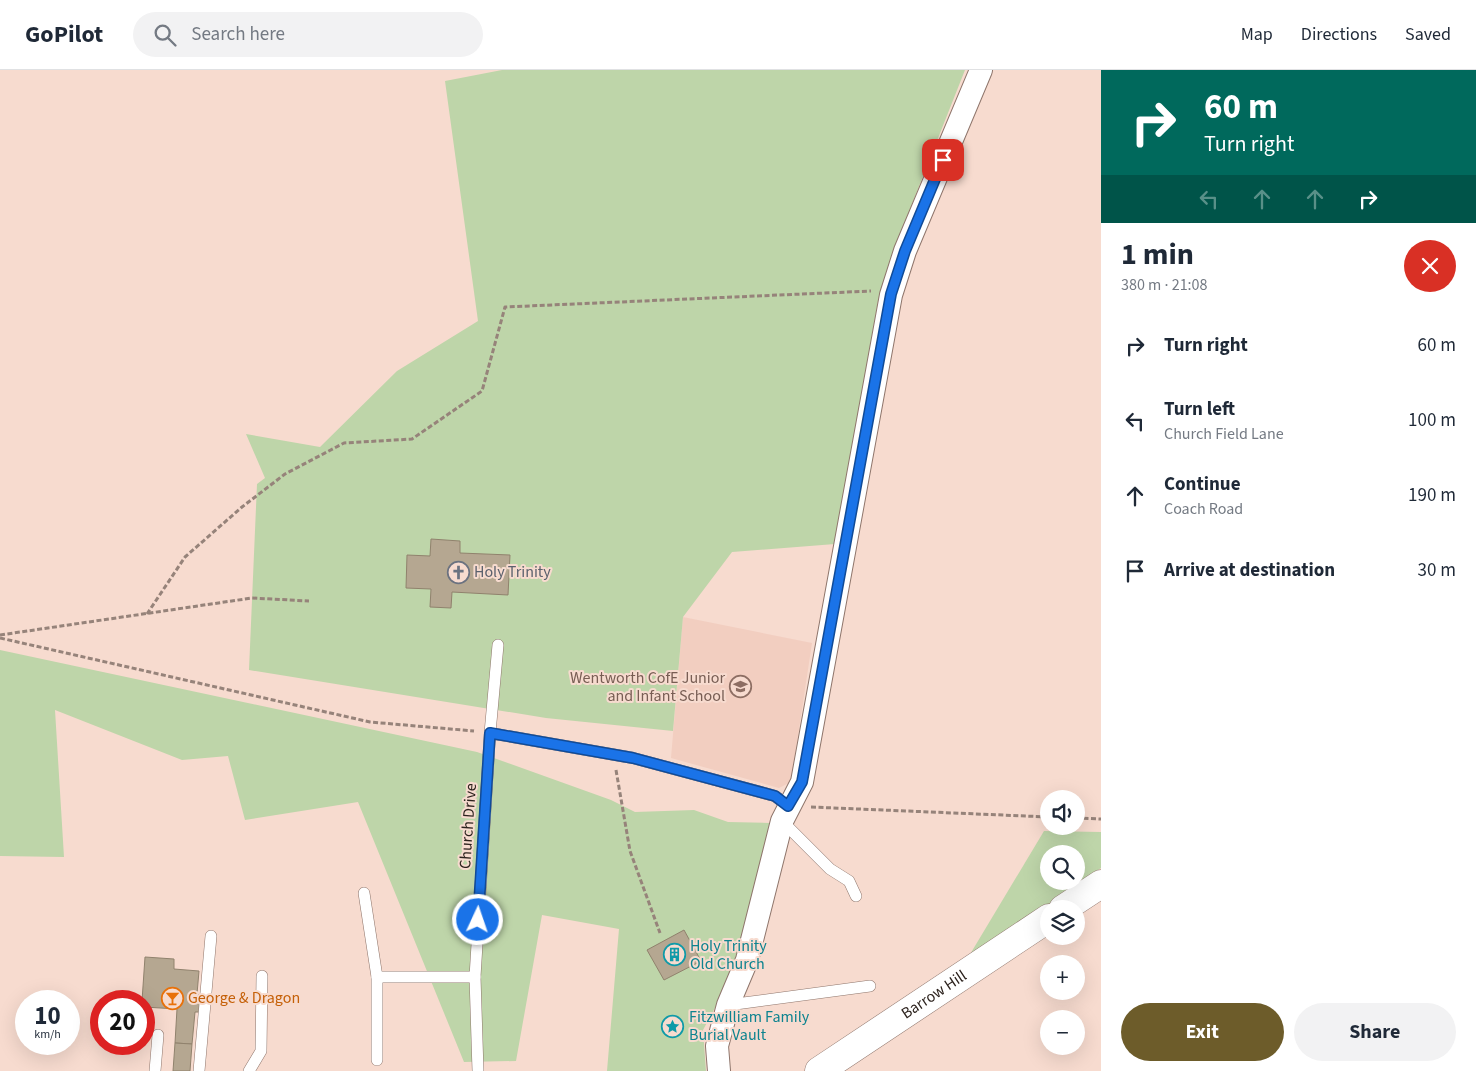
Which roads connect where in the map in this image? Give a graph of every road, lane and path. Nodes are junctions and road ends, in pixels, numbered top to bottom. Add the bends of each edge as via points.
1 (981, 70) edge
2 (891, 294) junction
3 (309, 601) dead end
4 (148, 614) junction
5 (0, 637) edge
6 (498, 645) dead end
7 (490, 733) junction
8 (613, 755) junction
9 (785, 813) junction
10 (1040, 817) edge
11 (1085, 818) edge
12 (1101, 819) edge
13 (1101, 884) edge
14 (364, 893) dead end
15 (856, 896) dead end
16 (1077, 900) edge
17 (1040, 924) edge
18 (660, 933) dead end
19 (211, 936) dead end
20 (262, 976) dead end
21 (377, 976) junction
22 (475, 977) junction
23 (870, 986) dead end
24 (728, 1005) junction
25 (158, 1035) dead end
26 (377, 1060) dead end
27 (155, 1071) edge
28 (199, 1071) edge
29 (249, 1071) edge
30 (478, 1071) edge
31 (719, 1071) edge
32 (819, 1071) edge

1 - 2 street via 905,251
2 - 4 path via 882,290 505,307 482,392 412,439 344,443 285,474 185,557
2 - 9 street via 802,782
3 - 4 path via 252,598
4 - 5 path
5 - 7 path via 370,722
6 - 7 lane, Church Drive
7 - 8 lane
7 - 22 lane, Church Drive
8 - 9 lane via 775,796
8 - 18 path via 630,851
9 - 10 path
9 - 15 lane via 830,869 849,881
9 - 24 street via 746,960
11 - 12 path
13 - 16 main road
14 - 21 lane
17 - 32 main road, Barrow Hill
19 - 28 lane
20 - 29 lane via 261,1051
21 - 22 lane
21 - 26 lane
22 - 30 lane, Church Drive
23 - 24 lane
24 - 31 street via 717,1046
25 - 27 lane

